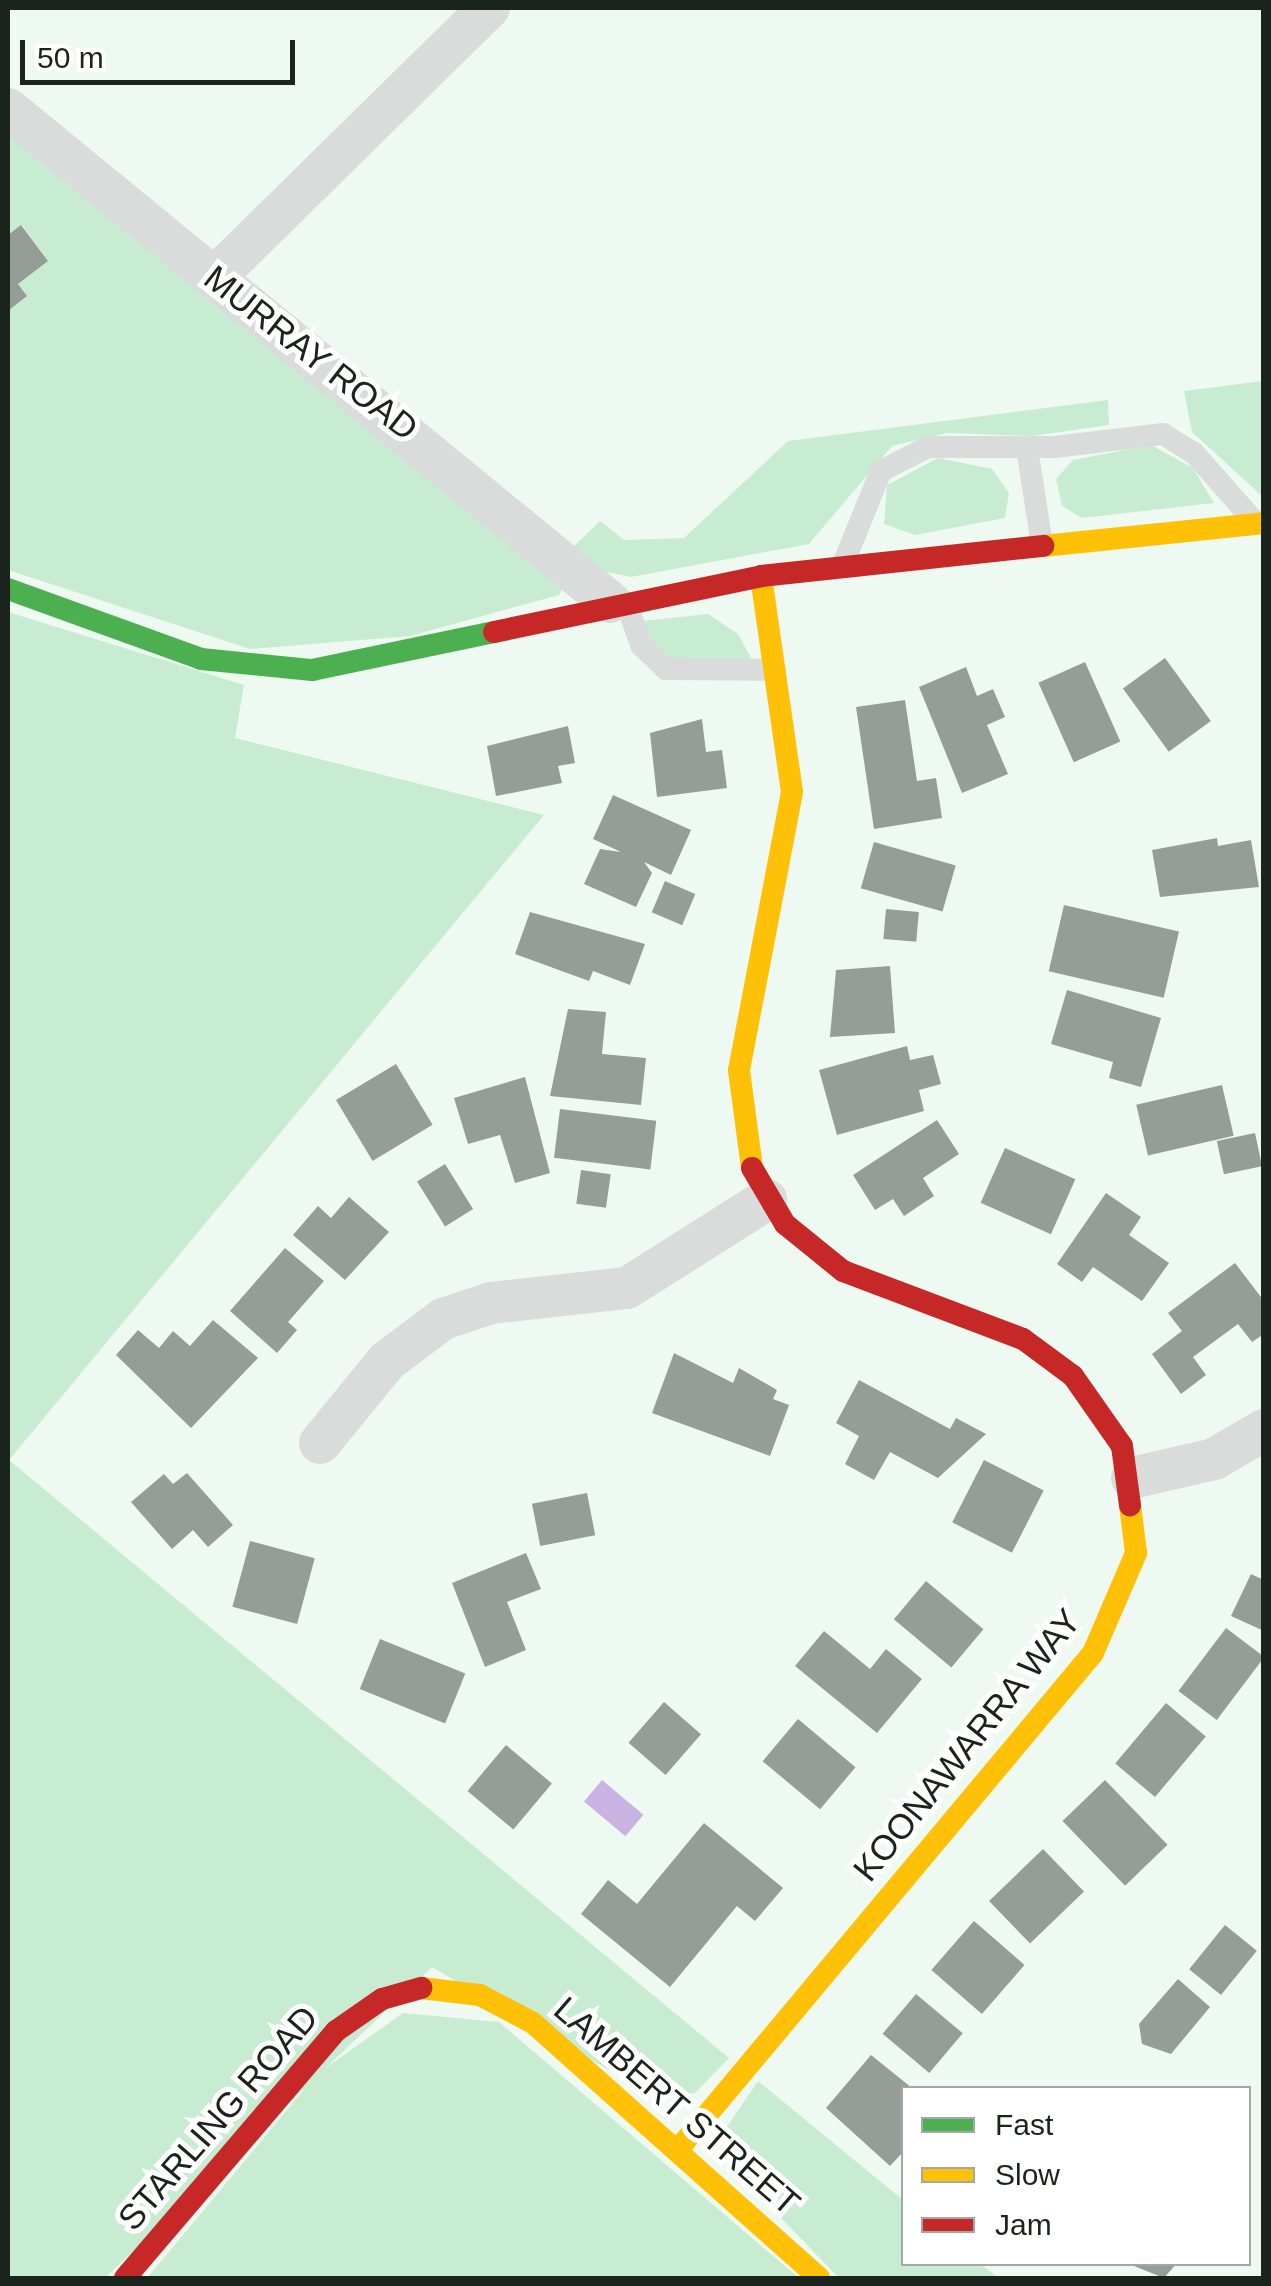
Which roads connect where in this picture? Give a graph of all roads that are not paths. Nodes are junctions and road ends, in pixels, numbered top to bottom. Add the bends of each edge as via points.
1 (489, 8) edge
2 (8, 108) edge
3 (215, 277) junction
4 (1026, 448) junction
5 (1260, 523) edge
6 (1042, 545) junction
7 (842, 567) junction
8 (760, 576) junction
9 (8, 590) edge
10 (617, 600) junction
11 (775, 670) junction
12 (766, 1200) junction
13 (1264, 1430) edge
14 (320, 1443) dead end
15 (1132, 1478) junction
16 (423, 1988) joint
17 (680, 2146) junction
18 (126, 2278) edge
19 (819, 2278) edge

1 - 3 street
2 - 3 street, MURRAY ROAD
3 - 10 street, MURRAY ROAD
4 - 5 lane via 1163,434 1194,453
4 - 6 lane
4 - 7 lane via 942,446 892,462 864,497
5 - 6 street
6 - 7 street
7 - 8 street
8 - 10 street
8 - 11 street
9 - 10 street via 183,654 286,670 400,657
10 - 11 lane via 640,645 662,667
11 - 12 street via 791,819 736,1096
12 - 14 street via 627,1288 492,1302 442,1318 386,1361
12 - 15 street, KOONAWARRA WAY via 843,1271 1051,1357 1110,1420
13 - 15 street via 1214,1460
15 - 17 street, KOONAWARRA WAY via 1132,1571 1092,1653
16 - 17 street, LAMBERT STREET via 480,1995 533,2024
16 - 18 street, STARLING ROAD via 382,1999 336,2031
17 - 19 street, LAMBERT STREET

